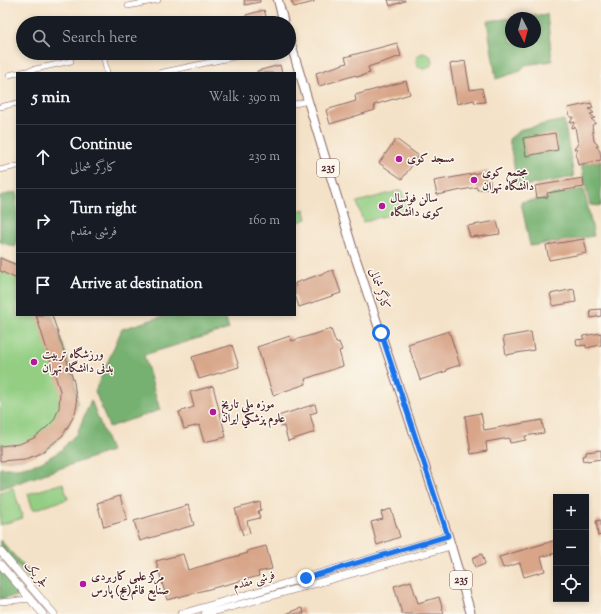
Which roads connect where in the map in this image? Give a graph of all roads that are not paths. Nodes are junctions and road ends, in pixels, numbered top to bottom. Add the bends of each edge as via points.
1 (158, 0) edge
2 (278, 0) edge
3 (128, 6) dead end
4 (282, 16) edge
5 (104, 60) edge
6 (220, 60) edge
7 (295, 60) edge
8 (71, 61) dead end
9 (45, 67) junction
10 (22, 72) edge
11 (47, 72) edge
12 (107, 72) edge
13 (163, 72) edge
14 (16, 73) edge
15 (9, 75) dead end
16 (308, 101) junction
17 (16, 103) edge
18 (296, 104) edge
19 (0, 106) edge
20 (16, 166) edge
21 (0, 170) edge
22 (448, 536) junction
23 (451, 546) junction
24 (0, 551) edge
25 (0, 564) edge
26 (39, 596) junction
27 (31, 599) junction
28 (0, 602) edge
29 (43, 614) edge
30 (54, 614) edge
31 (181, 614) edge
32 (204, 614) edge
33 (471, 614) edge

1 - 3 street
2 - 4 main road
5 - 12 street
6 - 13 street
7 - 16 main road, کارگر شمالی / 235
8 - 9 street
9 - 10 street
9 - 11 street
14 - 15 street
16 - 18 street
16 - 22 main road, کارگر شمالی / 235 via 353,250
17 - 19 street
20 - 21 street
22 - 23 main road, کارگر شمالی / 235
22 - 31 street, فرشی مقدم
23 - 32 street, فرشی مقدم
23 - 33 main road, کارگر شمالی / 235
24 - 26 street, فجر یک
25 - 27 street, فجر یک
26 - 27 street
26 - 30 street, فجر یک
27 - 28 street
27 - 29 street, فجر یک

